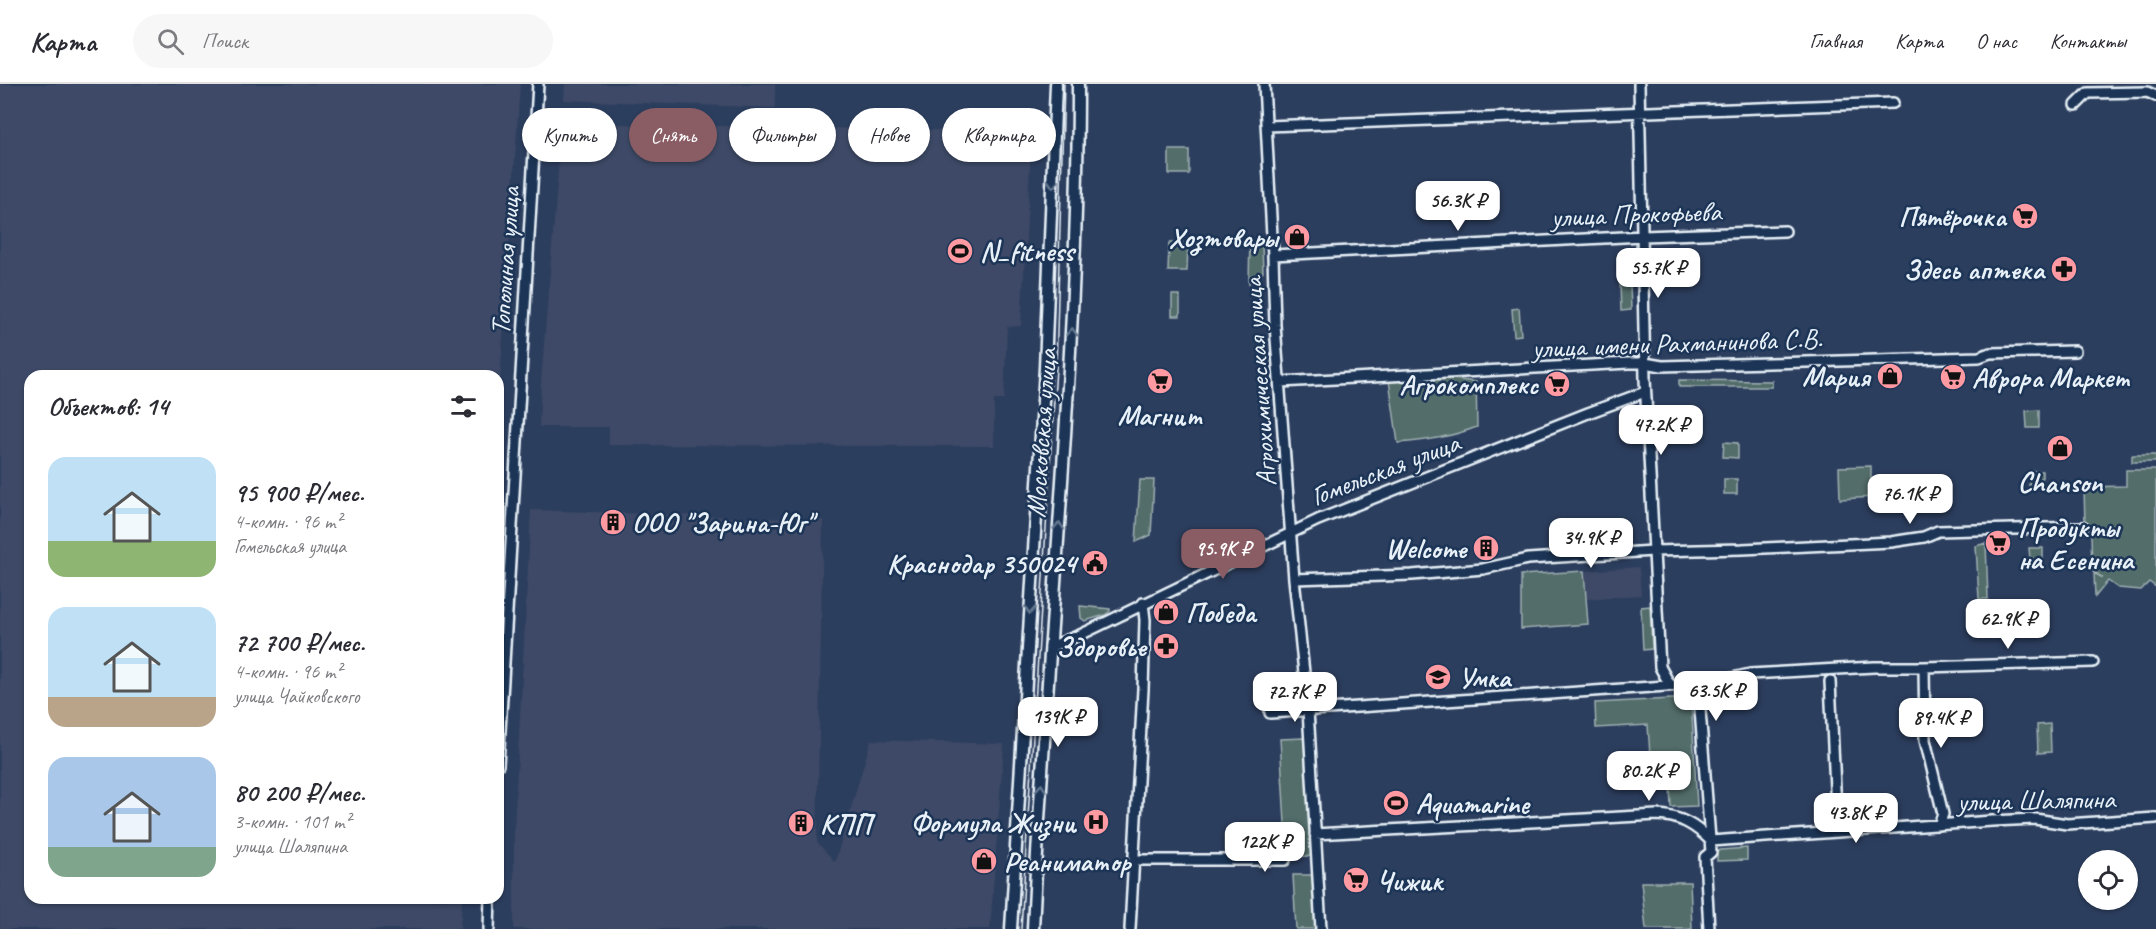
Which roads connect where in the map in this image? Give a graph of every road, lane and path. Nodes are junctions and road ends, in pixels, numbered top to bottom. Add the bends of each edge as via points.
1 (538, 84) edge
2 (1056, 84) edge
3 (1078, 84) edge
4 (1263, 84) edge
5 (1639, 84) edge
6 (2156, 96) edge
7 (1893, 103) dead end
8 (2076, 105) dead end
9 (1641, 112) junction
10 (1267, 126) junction
11 (1785, 231) dead end
12 (1643, 236) junction
13 (1274, 255) junction
14 (2075, 351) dead end
15 (1645, 363) junction
16 (1280, 382) junction
17 (1646, 392) junction
18 (2084, 527) dead end
19 (1291, 531) junction
20 (1653, 551) junction
21 (1294, 579) junction
22 (1143, 603) junction
23 (1050, 647) junction
24 (2093, 662) dead end
25 (504, 663) edge
26 (1924, 667) junction
27 (1830, 681) dead end
28 (1698, 684) junction
29 (1670, 685) junction
30 (1308, 710) junction
31 (1270, 713) dead end
32 (2156, 818) edge
33 (1939, 825) junction
34 (1837, 832) junction
35 (1315, 834) junction
36 (1711, 841) junction
37 (1134, 860) junction
38 (1285, 860) dead end
39 (490, 904) edge
40 (489, 929) edge
41 (1011, 929) edge
42 (1033, 929) edge
43 (1130, 929) edge
44 (1321, 929) edge
45 (1709, 929) edge

1 - 25 street, Тополиная улица
2 -> 41 street, Московская улица via 1046,368
23 -> 3 street, Московская улица via 1073,327
4 - 10 street, Агрохимическая улица
5 - 9 street
6 - 8 street via 2147,92 2088,93
7 - 9 street
9 - 10 street
9 - 12 street
10 - 13 street, Агрохимическая улица
11 - 12 street, улица Прокофьева
12 - 13 street, улица Прокофьева
12 - 15 street
13 - 16 street, Агрохимическая улица
14 - 15 street, улица имени Рахманинова С.В. via 1714,365
15 - 16 street, улица имени Рахманинова С.В.
15 - 17 street
16 - 19 street, Агрохимическая улица
17 - 19 street, Гомельская улица
17 - 20 street
18 - 20 street via 1938,531 1890,542
19 - 21 street, Агрохимическая улица
19 - 22 street, Гомельская улица
20 - 21 street via 1528,559 1483,569 1412,575
20 - 29 street via 1660,667
21 - 30 street, Агрохимическая улица
22 - 23 street, Гомельская улица
22 - 37 street via 1143,689
42 -> 23 street, Московская улица
24 - 26 street
26 - 28 street via 1874,666 1750,674
26 - 33 street via 1925,740 1943,814
27 - 34 street
28 - 29 street
28 - 36 street
29 - 30 street
30 - 31 street
30 - 35 street, Агрохимическая улица
32 - 33 street, улица Шаляпина via 2067,824 2035,819
33 - 34 street, улица Шаляпина
34 - 36 street, улица Шаляпина
35 - 36 street via 1657,815 1671,816 1697,827
35 - 44 street, Агрохимическая улица
36 - 45 street via 1711,852 1705,857
37 - 38 street
37 - 43 street
39 - 40 street

